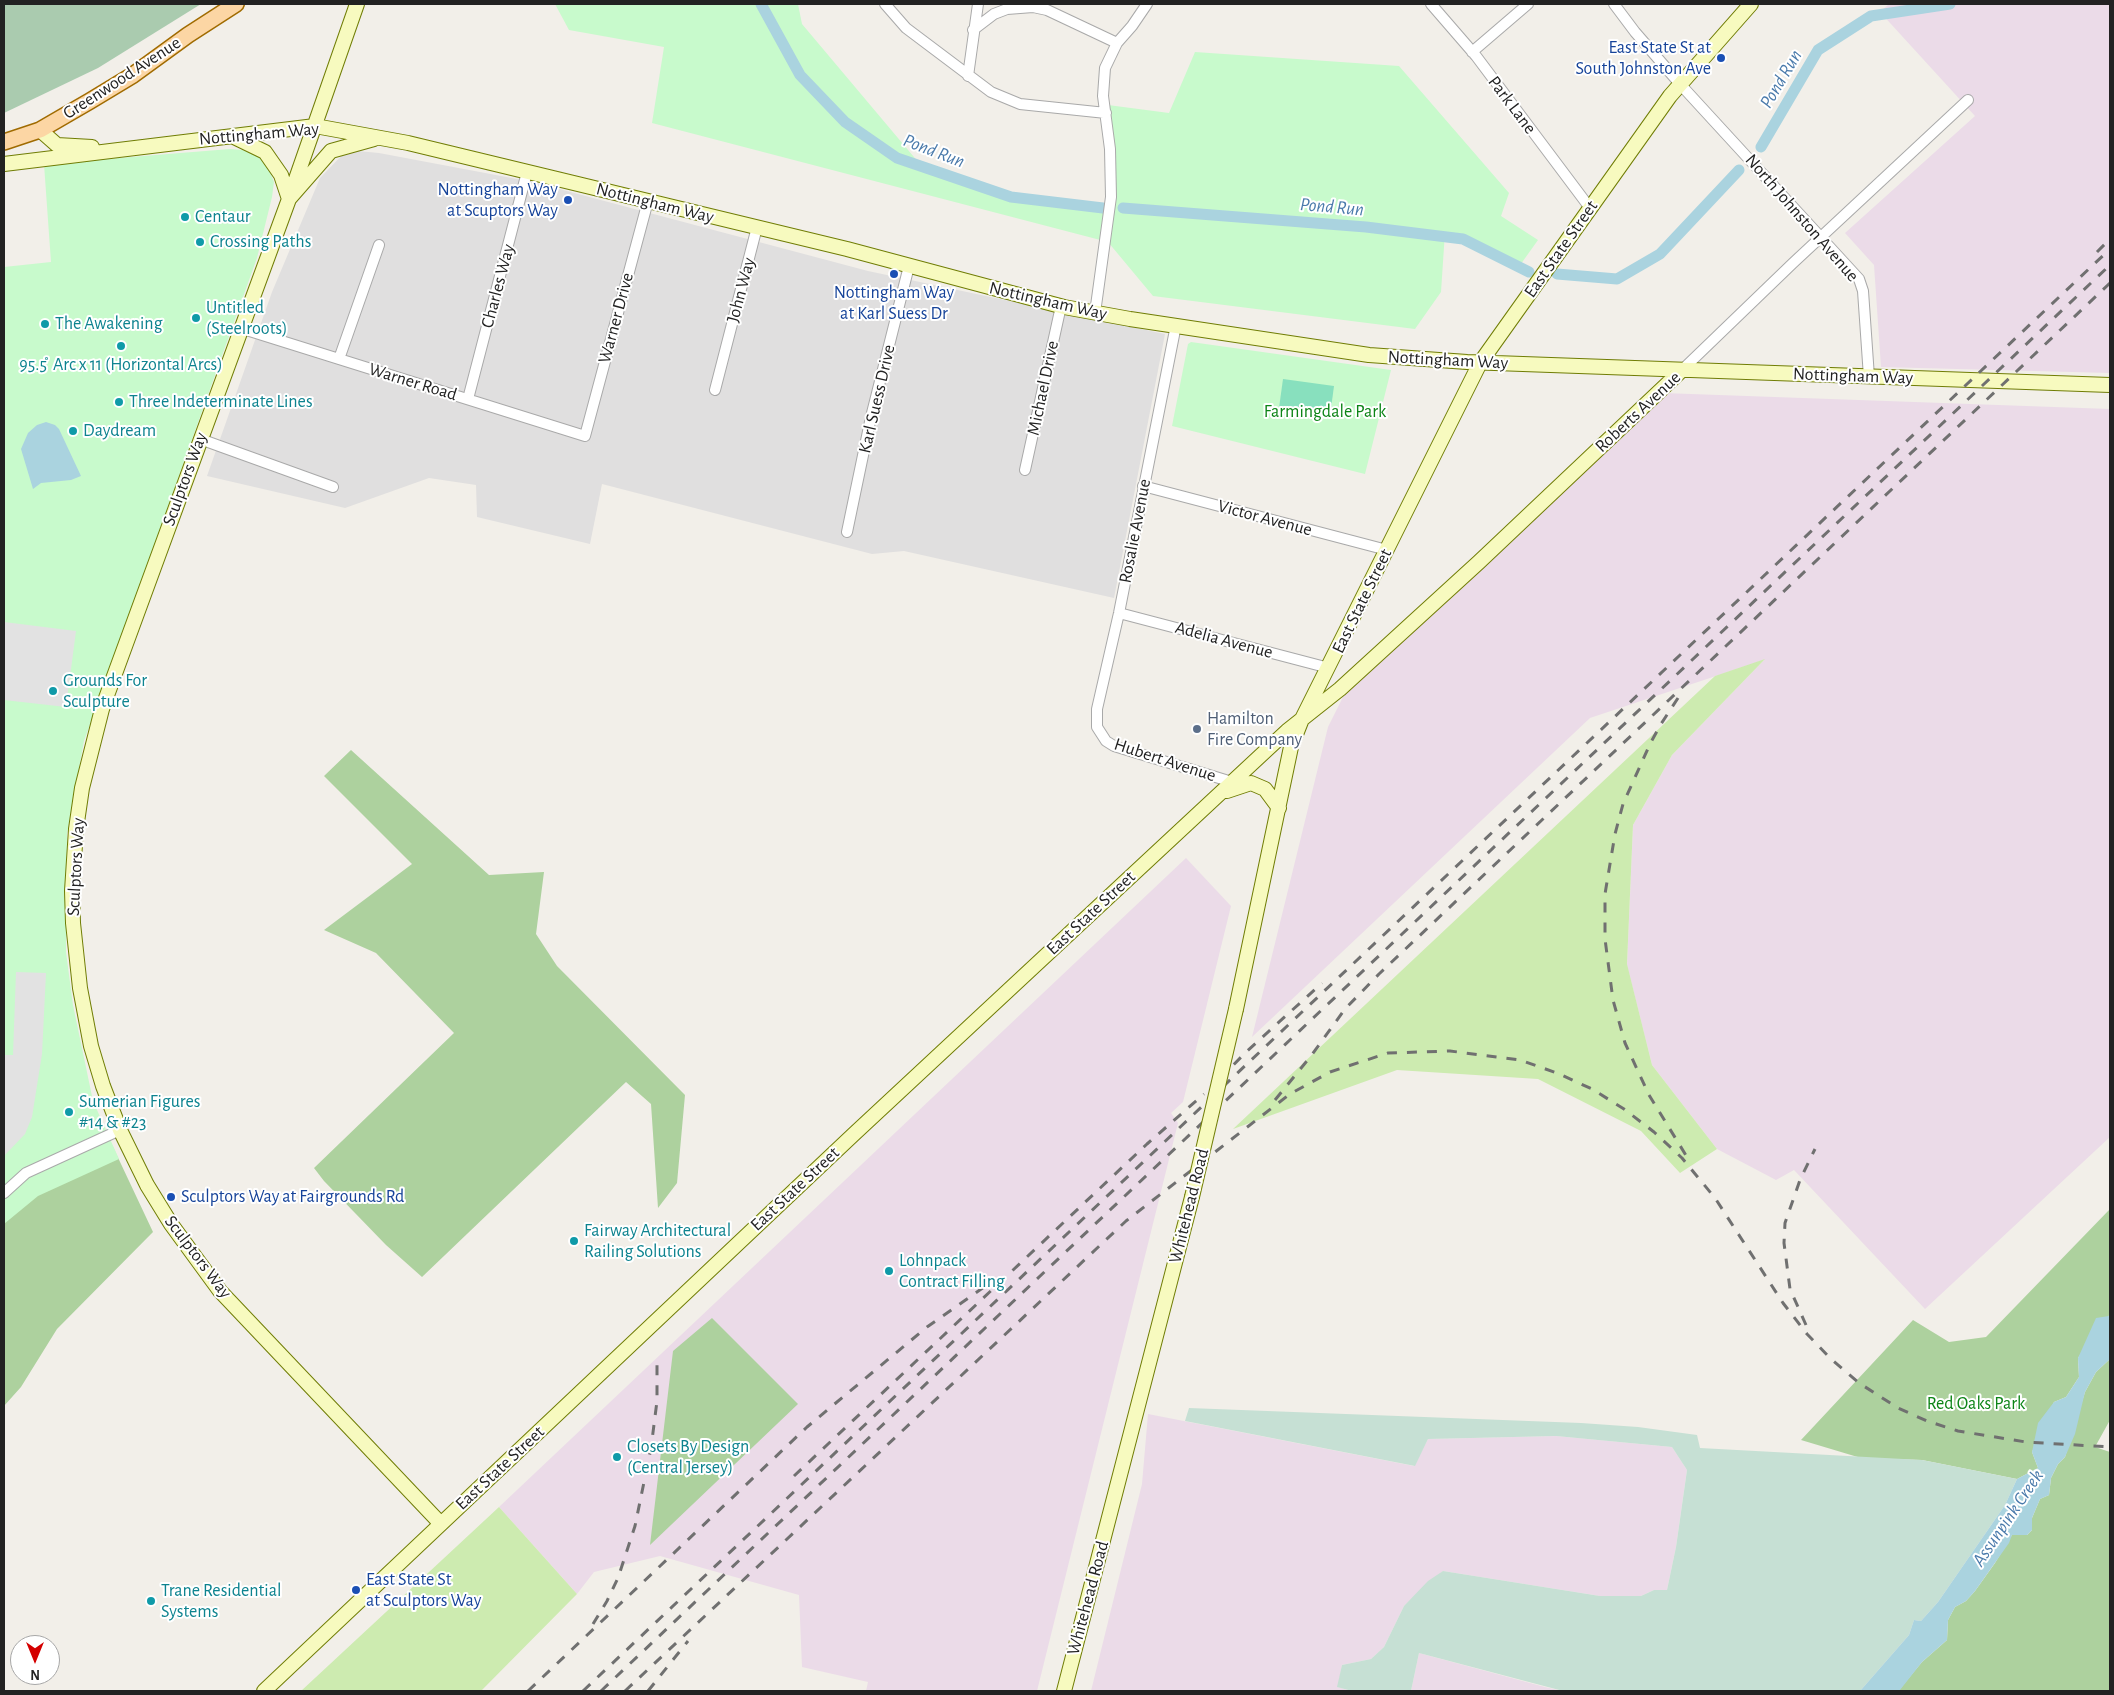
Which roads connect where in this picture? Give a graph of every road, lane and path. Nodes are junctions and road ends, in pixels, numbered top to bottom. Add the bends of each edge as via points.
1 (236, 4) edge
2 (357, 4) edge
3 (885, 4) edge
4 (978, 4) edge
5 (1147, 4) edge
6 (1431, 4) edge
7 (1528, 4) edge
8 (1614, 4) edge
9 (1751, 4) edge
10 (973, 30) junction
11 (1117, 43) junction
12 (1472, 52) junction
13 (968, 76) junction
14 (1680, 84) junction
15 (1968, 100) dead end
16 (1106, 113) junction
17 (315, 126) junction
18 (40, 130) junction
19 (232, 135) junction
20 (378, 138) junction
21 (4, 142) edge
22 (133, 147) junction
23 (4, 164) edge
24 (527, 172) junction
25 (289, 199) junction
26 (648, 201) junction
27 (1590, 208) junction
28 (757, 227) junction
29 (1820, 238) junction
30 (379, 245) dead end
31 (909, 266) junction
32 (1061, 306) junction
33 (1095, 313) junction
34 (1176, 326) junction
35 (240, 328) junction
36 (340, 359) junction
37 (1480, 363) junction
38 (1682, 370) junction
39 (1869, 376) junction
40 (2110, 385) edge
41 (715, 390) dead end
42 (468, 400) junction
43 (585, 436) joint
44 (200, 439) junction
45 (1025, 470) dead end
46 (1144, 486) junction
47 (333, 487) dead end
48 (847, 532) dead end
49 (1387, 550) junction
50 (1119, 613) junction
51 (1329, 668) junction
52 (1302, 719) junction
53 (1100, 735) joint
54 (1232, 782) junction
55 (1221, 793) junction
56 (1279, 808) junction
57 (120, 1130) junction
58 (4, 1193) edge
59 (441, 1524) junction
60 (264, 1691) edge
61 (1064, 1691) edge

1 - 18 main road, Greenwood Avenue via 133,75
2 - 17 street, Sculptors Way
3 - 13 street via 906,28
4 - 10 street
5 - 11 street
6 - 12 street, Park Lane
7 - 12 street
8 - 14 street, North Johnston Avenue
9 - 14 street, East State Street
10 - 11 street via 994,14 1014,7 1033,7 1047,10
10 - 13 street
11 - 16 street via 1105,68
12 - 27 street, Park Lane
13 - 16 street via 991,92 1020,104
14 - 27 street, East State Street
14 - 29 street, North Johnston Avenue
15 - 29 street, Roberts Avenue
16 - 33 street via 1111,197
17 - 19 street, Nottingham Way
17 - 20 street, Nottingham Way
17 - 25 street, Sculptors Way
18 - 21 main road, Greenwood Avenue
18 - 22 street via 57,145
19 - 22 street, Nottingham Way
19 - 25 street via 265,152 281,175
20 - 24 street, Nottingham Way
20 - 25 street via 331,151
22 - 23 street, Nottingham Way
24 - 26 street, Nottingham Way
24 - 42 street, Charles Way
25 - 35 street, Sculptors Way
26 - 28 street, Nottingham Way
26 - 43 street, Warner Drive
27 - 37 street, East State Street
28 - 31 street, Nottingham Way
28 - 41 street, John Way
29 - 38 street, Roberts Avenue
29 - 39 street, North Johnston Avenue via 1859,280 1863,291
30 - 36 street
31 - 32 street, Nottingham Way
31 - 48 street, Karl Suess Drive via 871,417
32 - 33 street, Nottingham Way
32 - 45 street, Michael Drive
33 - 34 street, Nottingham Way
34 - 37 street, Nottingham Way via 1369,354
34 - 46 street, Rosalie Avenue
35 - 36 street, Warner Road
35 - 44 street, Sculptors Way
36 - 42 street, Warner Road
37 - 38 street, Nottingham Way
37 - 49 street, East State Street
38 - 39 street, Nottingham Way
38 - 52 street, Roberts Avenue via 1479,562 1340,689
39 - 40 street, Nottingham Way
42 - 43 street, Warner Road
44 - 47 street
44 - 57 street, Sculptors Way via 102,708 82,788 76,829 72,891 76,964 91,1046
46 - 49 street, Victor Avenue
46 - 50 street, Rosalie Avenue
49 - 51 street, East State Street
50 - 51 street, Adelia Avenue
50 - 53 street, Rosalie Avenue via 1096,718
51 - 52 street, East State Street
52 - 54 street, East State Street
52 - 56 street, Whitehead Road via 1291,748
53 - 54 street, Hubert Avenue via 1114,746
54 - 55 street, East State Street
55 - 56 street via 1251,783 1265,789
55 - 59 street, East State Street
56 - 61 street, Whitehead Road, bridge via 1192,1197
57 - 58 street via 26,1173
57 - 59 street, Sculptors Way via 171,1224 220,1291
59 - 60 street, East State Street

